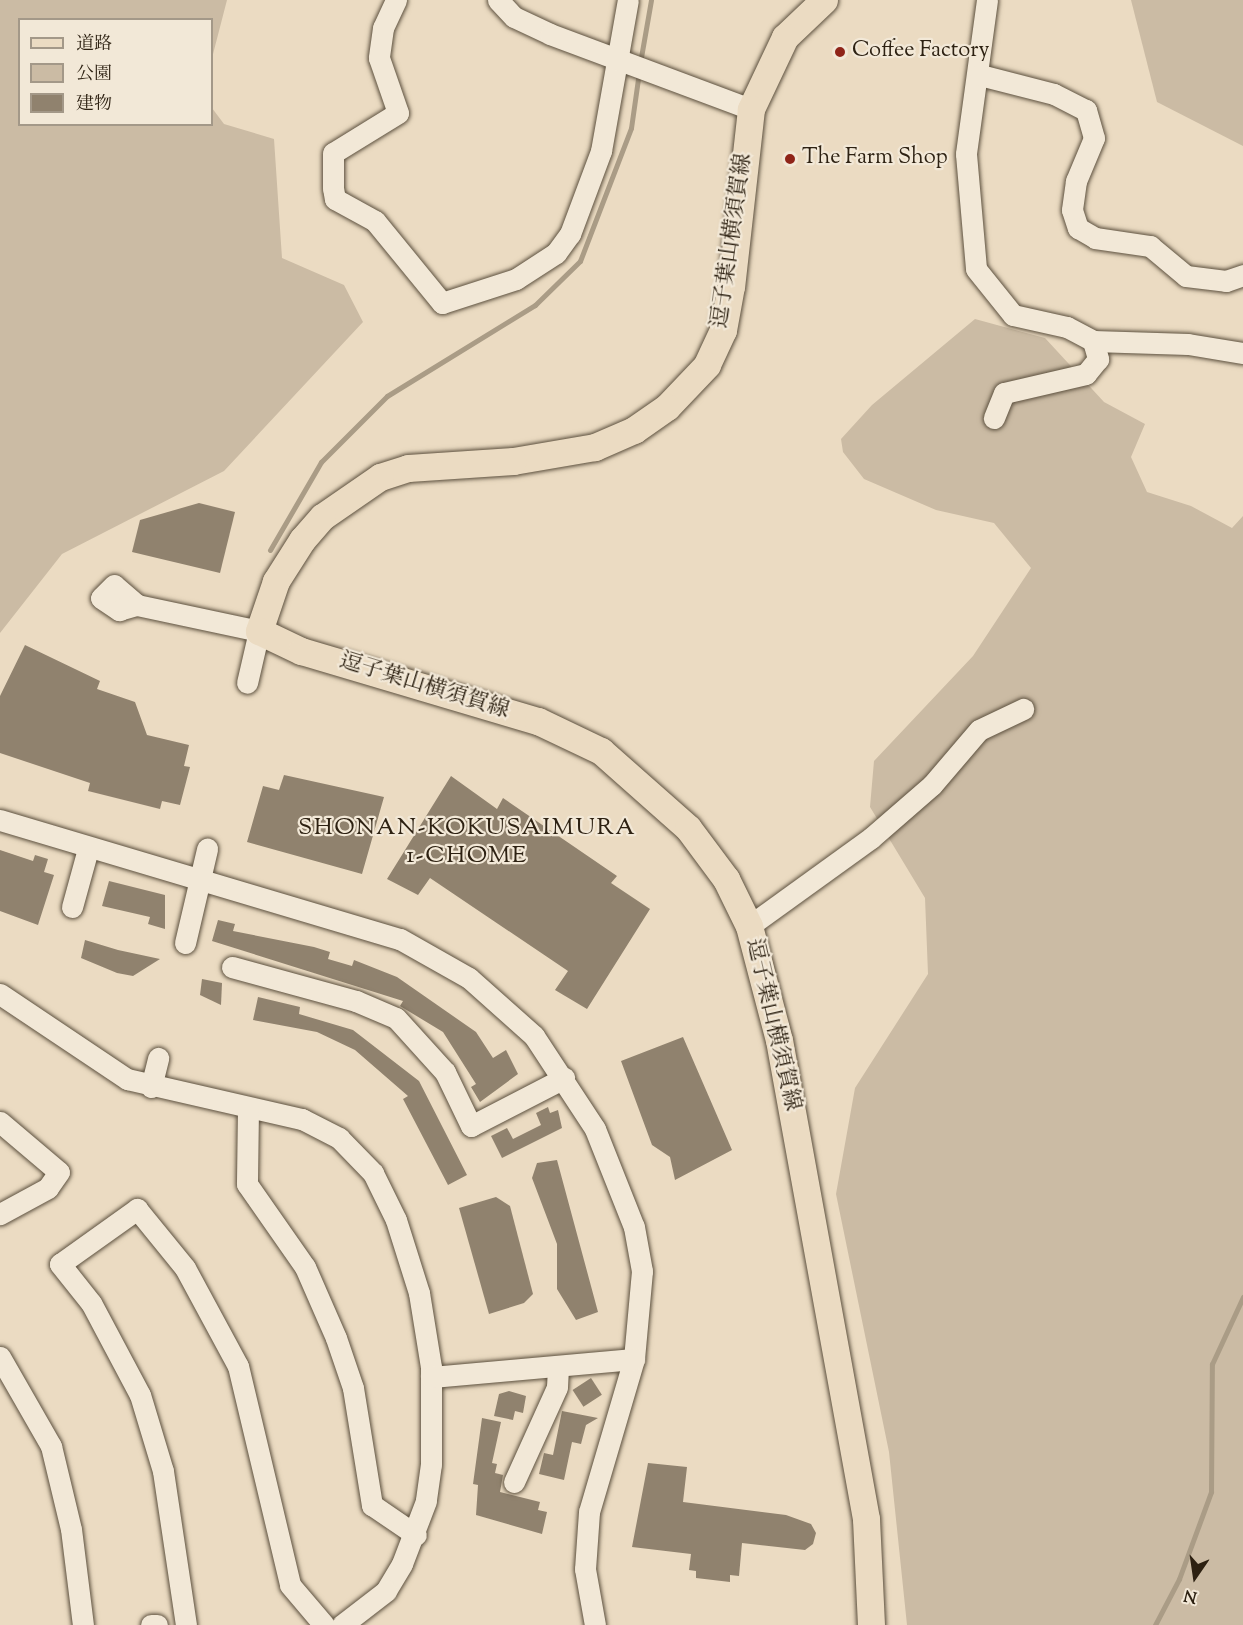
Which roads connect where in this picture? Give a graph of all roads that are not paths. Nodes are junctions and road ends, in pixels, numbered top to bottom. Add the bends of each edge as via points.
1 (396, 0) edge
2 (498, 0) edge
3 (628, 0) edge
4 (824, 0) edge
5 (987, 0) edge
6 (617, 60) junction
7 (980, 75) junction
8 (751, 109) junction
9 (1243, 275) edge
10 (1093, 341) junction
11 (1243, 353) edge
12 (994, 418) dead end
13 (137, 605) dead end
14 (259, 631) junction
15 (247, 683) dead end
16 (1023, 709) dead end
17 (0, 820) edge
18 (88, 849) junction
19 (207, 849) dead end
20 (200, 881) junction
21 (72, 907) dead end
22 (749, 926) junction
23 (185, 943) dead end
24 (232, 967) dead end
25 (0, 994) edge
26 (158, 1058) dead end
27 (564, 1078) junction
28 (151, 1087) junction
29 (248, 1109) junction
30 (0, 1122) edge
31 (0, 1214) edge
32 (0, 1357) edge
33 (634, 1359) junction
34 (558, 1366) junction
35 (431, 1377) junction
36 (514, 1482) dead end
37 (416, 1536) junction
38 (83, 1625) edge
39 (151, 1625) edge
40 (157, 1625) edge
41 (186, 1625) edge
42 (324, 1625) edge
43 (342, 1625) edge
44 (595, 1625) edge
45 (871, 1625) edge

1 - 6 street via 383,28 379,58 398,113 333,153 333,188 335,199 375,221 442,303 516,279 556,253 570,234 602,151
2 - 6 street via 514,17
3 - 6 street
4 - 8 main road, 逗子葉山横須賀線 via 785,37
5 - 7 street
6 - 8 street
7 - 9 street via 1054,94 1086,110 1094,138 1076,182 1072,210 1078,228 1095,238 1150,246 1186,276 1226,281
7 - 10 street via 966,154 976,269 1013,315 1067,327
8 - 14 main road, 逗子葉山横須賀線 via 723,330 706,365 687,386 634,430 595,447 408,468 380,477 322,517 302,540 276,581
10 - 11 street via 1188,344
10 - 12 street via 1098,359 1086,374 1004,393
13 - 14 street
14 - 15 street
14 - 22 main road, 逗子葉山横須賀線 via 301,651 538,721 601,751 688,828 726,879
16 - 22 street via 979,730 932,784 871,838
17 - 18 street
18 - 20 street
18 - 21 street
19 - 20 street
20 - 23 street
20 - 27 street via 370,930 435,956 506,1010
22 - 45 main road, 逗子葉山横須賀線 via 779,1040 866,1519
24 - 27 street via 356,1001 396,1018 445,1072 471,1126
25 - 28 street via 86,1054
26 - 28 street
27 - 33 street via 596,1129 634,1227 642,1271
28 - 29 street
29 - 35 street via 324,1128 373,1173 396,1220 419,1293
29 - 37 street via 248,1184 304,1267 336,1338 353,1388 372,1505
30 - 31 street via 59,1172 48,1188
32 - 38 street via 51,1446 71,1529
33 - 34 street
33 - 44 street via 589,1512 585,1569
34 - 35 street
34 - 36 street via 557,1387
35 - 37 street via 431,1464
37 - 43 street via 386,1591
39 - 40 street
41 - 42 street via 163,1471 140,1395 92,1303 60,1264 137,1209 185,1268 238,1366 290,1585

